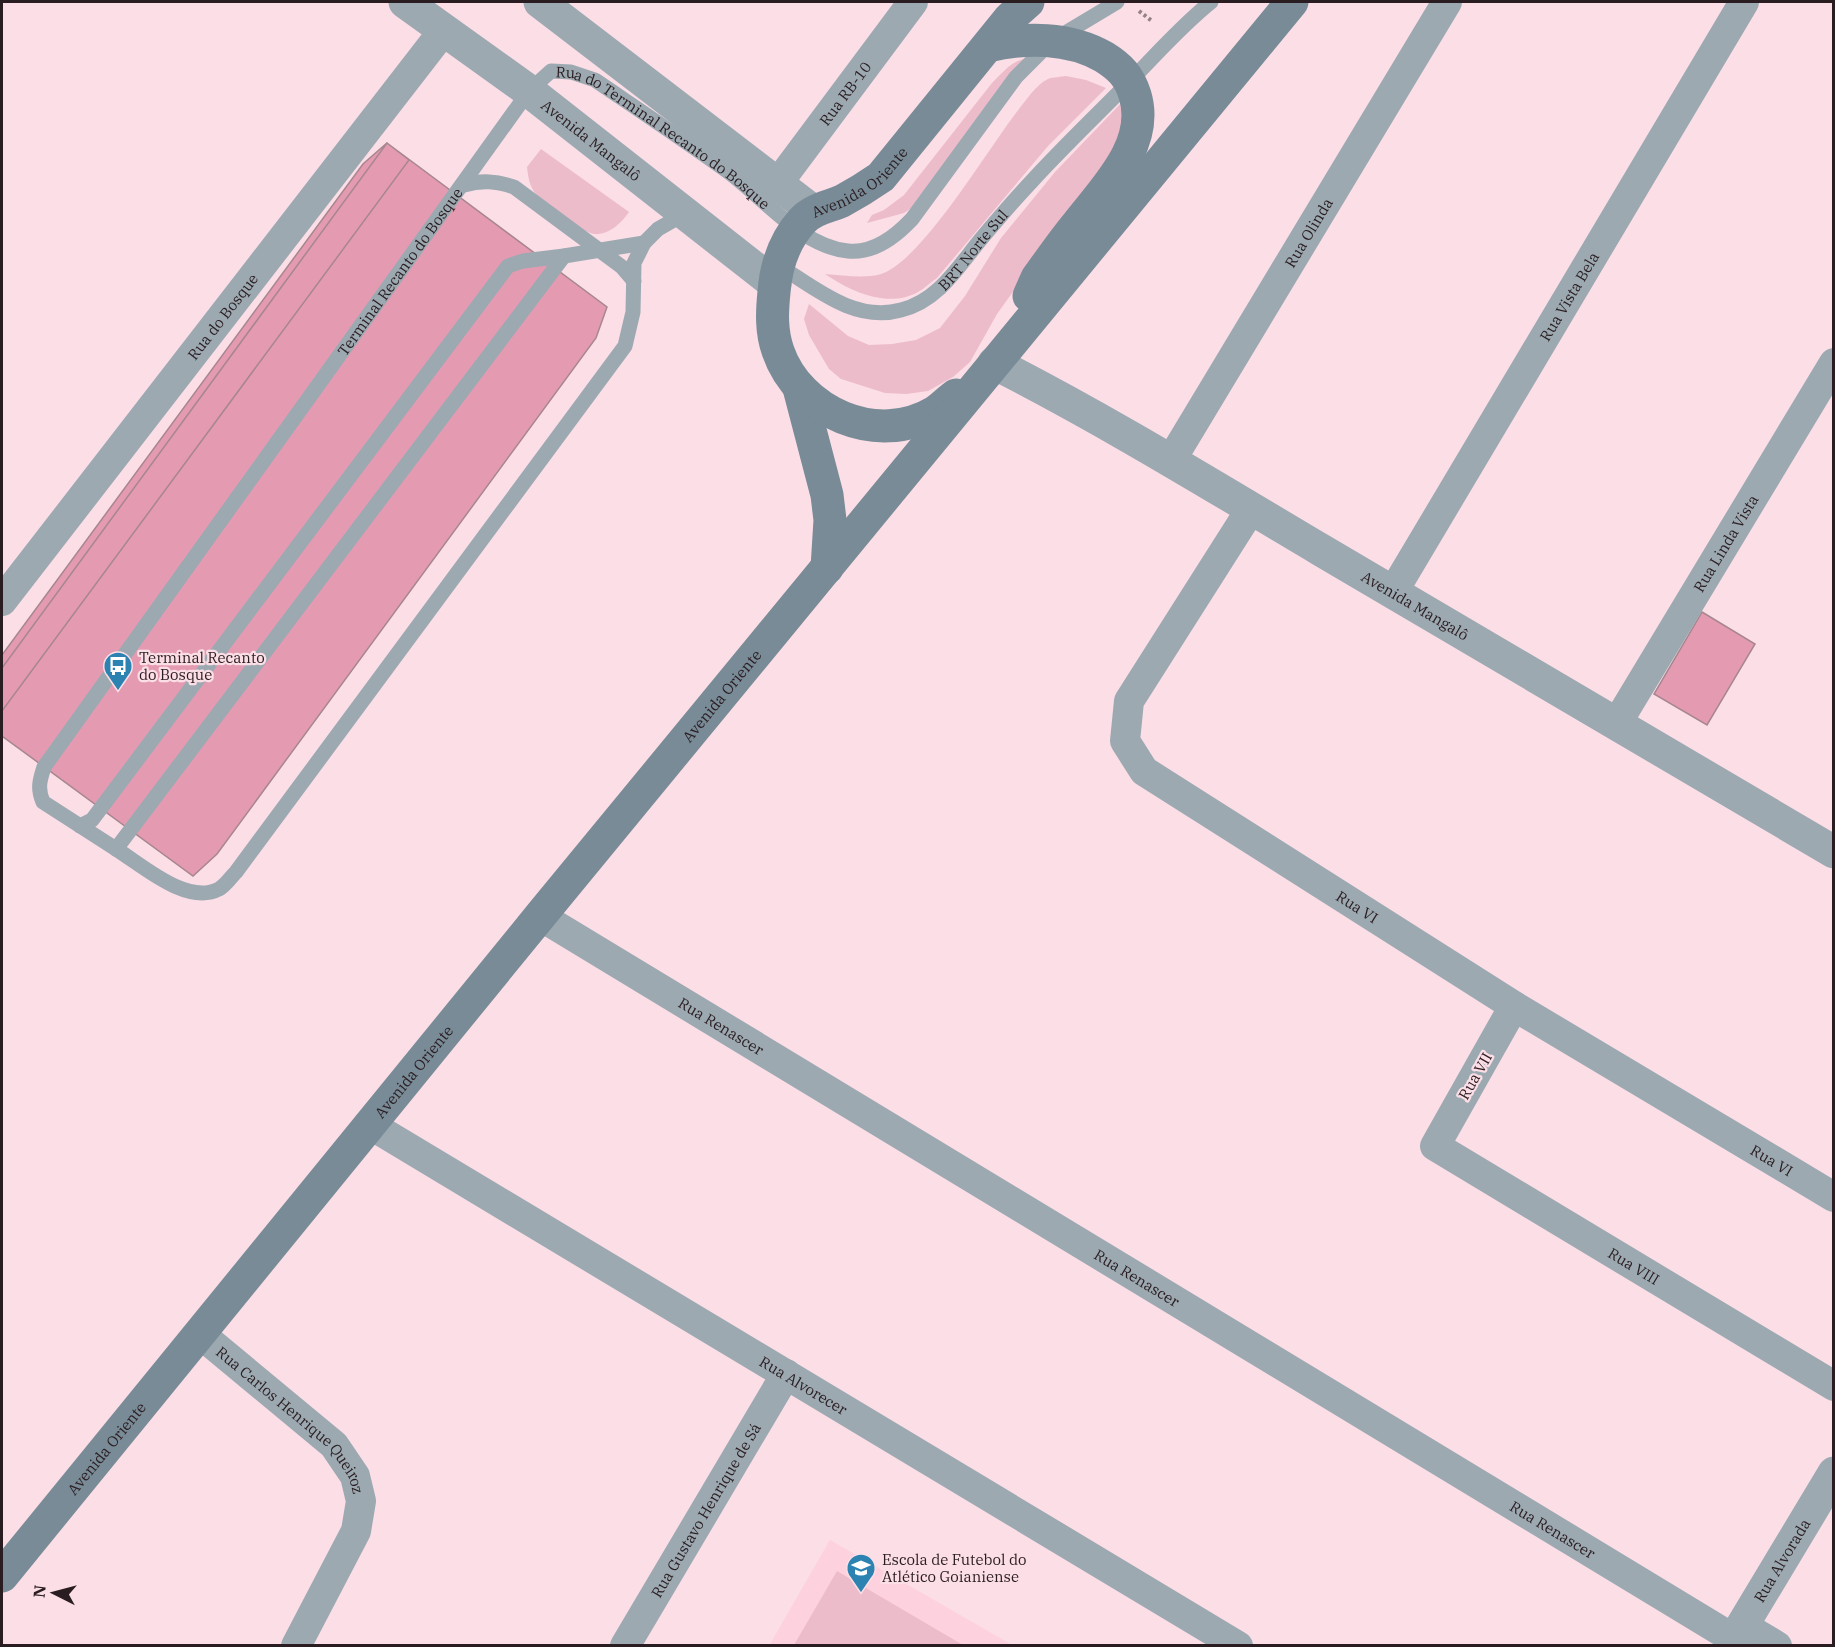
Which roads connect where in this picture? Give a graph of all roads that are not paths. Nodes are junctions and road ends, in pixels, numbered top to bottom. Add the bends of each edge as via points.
1 (405, 2) edge
2 (540, 2) edge
3 (913, 2) edge
4 (1028, 2) edge
5 (1117, 2) edge
6 (1211, 2) edge
7 (1292, 2) edge
8 (1447, 2) edge
9 (1744, 2) edge
10 (444, 30) junction
11 (1052, 41) junction
12 (987, 46) junction
13 (1131, 81) junction
14 (529, 91) junction
15 (778, 183) junction
16 (464, 185) junction
17 (696, 212) junction
18 (804, 220) junction
19 (644, 243) junction
20 (600, 251) junction
21 (564, 256) junction
22 (774, 269) junction
23 (634, 281) junction
24 (1024, 327) junction
25 (994, 363) junction
26 (1833, 363) edge
27 (799, 388) junction
28 (1170, 462) junction
29 (1251, 509) junction
30 (827, 568) junction
31 (1393, 592) junction
32 (2, 601) edge
33 (1617, 723) junction
34 (80, 826) junction
35 (116, 849) junction
36 (1833, 852) edge
37 (540, 916) junction
38 (1514, 1006) junction
39 (369, 1124) junction
40 (1435, 1146) joint
41 (1833, 1197) edge
42 (199, 1333) junction
43 (786, 1374) junction
44 (1833, 1386) edge
45 (1833, 1473) edge
46 (2, 1575) edge
47 (1735, 1636) edge
48 (296, 1646) edge
49 (625, 1646) edge
50 (1238, 1646) edge
51 (1777, 1646) edge

1 - 10 street, Avenida Mangalô
2 - 15 street
3 - 15 street, Rua RB-10
4 - 12 main road, Avenida Oriente
5 - 11 lane
6 - 13 lane, BRT Norte Sul
7 - 24 main road, Avenida Oriente
8 - 28 street, Rua Olinda
9 - 31 street, Rua Vista Bela
10 - 14 street, Avenida Mangalô
10 - 32 street, Rua do Bosque
11 - 12 main road via 1009,40
11 - 13 main road via 1098,54
11 - 18 lane via 1016,77 912,219 888,241 849,252 825,244
12 - 18 main road, Avenida Oriente via 881,177
13 - 22 lane, BRT Norte Sul via 1015,199 946,282 917,304 881,313 861,311
13 - 24 main road via 1139,106 1138,129 1131,148 1037,278
14 - 16 lane, Terminal Recanto do Bosque
14 - 17 street, Avenida Mangalô
14 - 18 lane, Rua do Terminal Recanto do Bosque via 551,71 571,72 595,80
15 - 18 street
16 - 20 lane via 482,180 514,187
16 - 34 lane, Terminal Recanto do Bosque via 44,767 39,786 43,801
17 - 19 lane, Terminal Recanto do Bosque via 658,229
17 - 22 street, Avenida Mangalô
18 - 22 main road, Avenida Oriente via 785,245
19 - 20 lane, Terminal Recanto do Bosque
19 - 23 lane, Terminal Recanto do Bosque via 634,263
20 - 21 lane, Terminal Recanto do Bosque
20 - 23 lane
21 - 34 lane, Terminal Recanto do Bosque via 507,266 92,820
21 - 35 lane
22 - 27 main road, Avenida Oriente via 773,330 778,351
23 - 35 lane, Terminal Recanto do Bosque via 633,312 625,346 236,872 220,889 201,893 177,889
24 - 25 main road, Avenida Oriente
25 - 27 main road, Avenida Oriente via 935,412 894,425 873,425 832,414
25 - 28 street, Avenida Mangalô
25 - 30 main road, Avenida Oriente
26 - 33 street, Rua Linda Vista
27 - 30 main road, Avenida Oriente via 827,495
28 - 29 street, Avenida Mangalô
29 - 31 street, Avenida Mangalô
29 - 38 street, Rua VI via 1129,701 1125,741 1144,771
30 - 37 main road, Avenida Oriente
31 - 33 street, Avenida Mangalô
33 - 36 street, Avenida Mangalô
34 - 35 lane, Terminal Recanto do Bosque
37 - 39 main road, Avenida Oriente
37 - 47 street, Rua Renascer
38 - 40 street, Rua VII
38 - 41 street, Rua VI
39 - 42 main road, Avenida Oriente
39 - 43 street, Rua Alvorecer
40 - 44 street, Rua VIII
42 - 46 main road, Avenida Oriente
42 - 48 street, Rua Carlos Henrique Queiroz via 334,1445 355,1476 361,1501 356,1531
43 - 49 street, Rua Gustavo Henrique de Sá
43 - 50 street, Rua Alvorecer
45 - 47 street, Rua Alvorada
47 - 51 street, Rua Renascer

